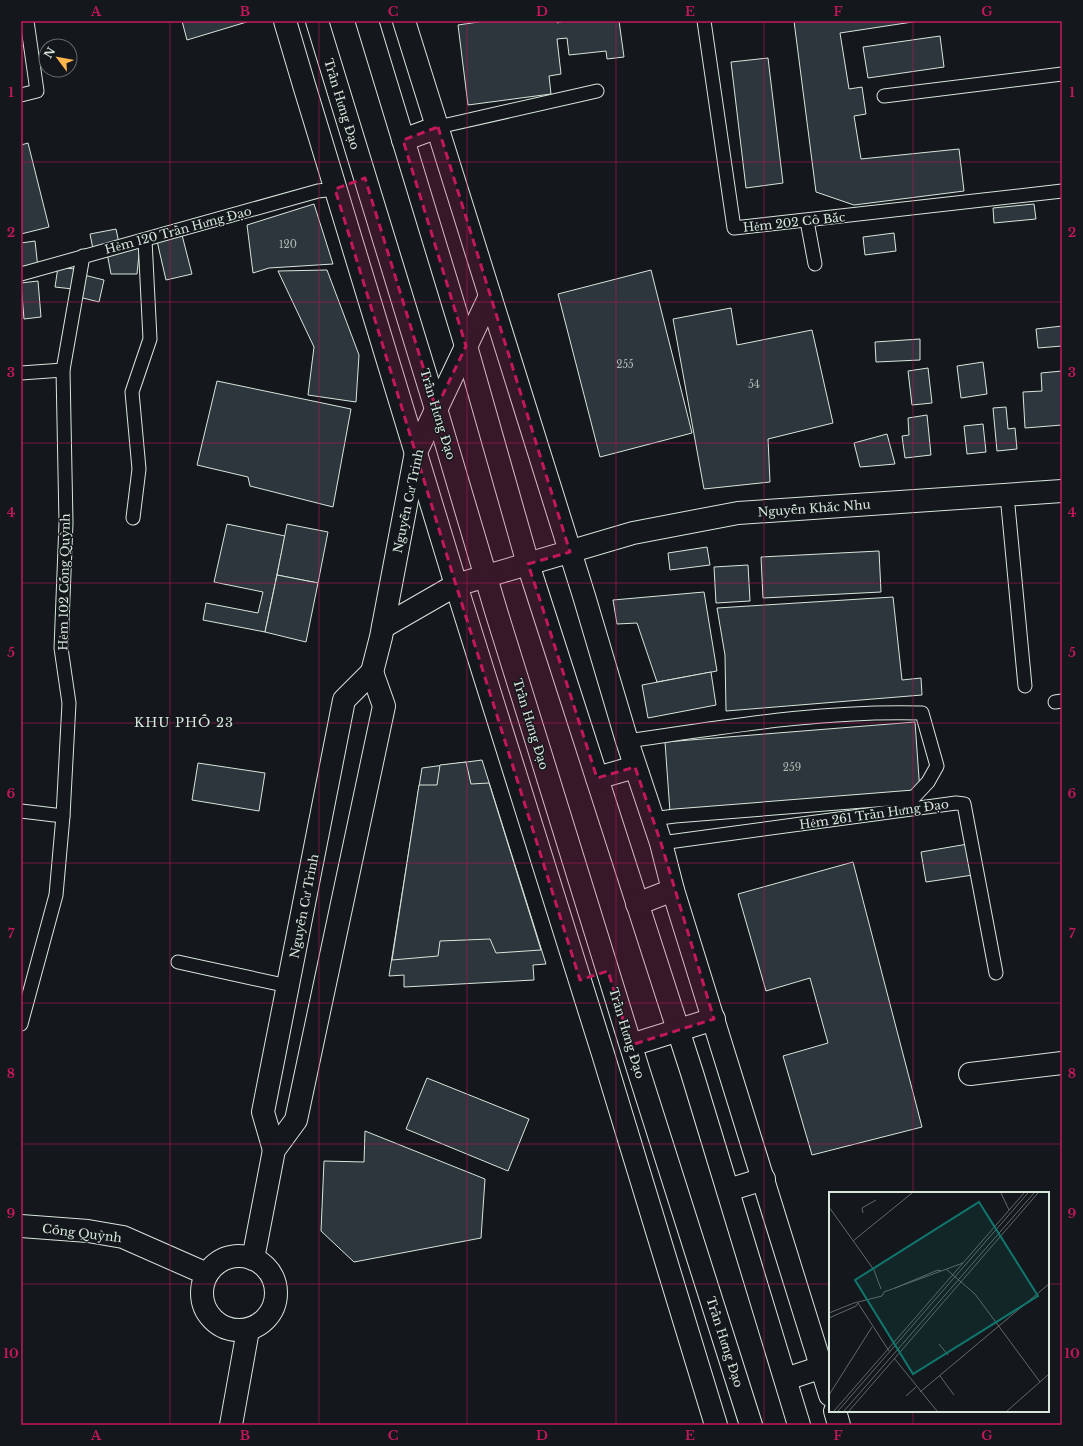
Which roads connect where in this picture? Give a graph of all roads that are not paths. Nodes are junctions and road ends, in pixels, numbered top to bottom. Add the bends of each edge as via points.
1 (27, 21) edge
2 (285, 21) edge
3 (317, 21) edge
4 (367, 21) edge
5 (404, 21) edge
6 (704, 21) edge
7 (333, 73) junction
8 (1062, 74) edge
9 (304, 85) junction
10 (596, 90) dead end
11 (21, 95) edge
12 (884, 96) dead end
13 (438, 127) junction
14 (403, 140) junction
15 (365, 178) junction
16 (335, 189) junction
17 (1062, 191) edge
18 (807, 221) junction
19 (145, 240) junction
20 (83, 256) junction
21 (815, 264) dead end
22 (21, 274) edge
23 (490, 296) junction
24 (466, 346) junction
25 (63, 370) junction
26 (21, 373) edge
27 (436, 409) junction
28 (416, 452) junction
29 (1062, 491) edge
30 (1007, 495) junction
31 (133, 518) dead end
32 (570, 552) junction
33 (528, 564) junction
34 (486, 576) junction
35 (456, 585) junction
36 (383, 627) junction
37 (372, 672) junction
38 (1025, 686) dead end
39 (627, 741) junction
40 (539, 749) junction
41 (510, 756) junction
42 (635, 767) junction
43 (597, 778) junction
44 (21, 811) edge
45 (63, 816) junction
46 (652, 819) junction
47 (661, 843) junction
48 (578, 876) junction
49 (551, 886) junction
50 (673, 890) junction
51 (637, 904) junction
52 (178, 962) dead end
53 (608, 972) junction
54 (996, 974) dead end
55 (580, 980) junction
56 (288, 986) junction
57 (714, 1019) junction
58 (21, 1024) edge
59 (678, 1030) junction
60 (631, 1045) junction
61 (1062, 1063) edge
62 (970, 1074) dead end
63 (274, 1150) junction
64 (764, 1179) junction
65 (728, 1190) junction
66 (687, 1222) junction
67 (21, 1226) edge
68 (658, 1232) junction
69 (253, 1259) junction
70 (207, 1274) junction
71 (248, 1330) junction
72 (730, 1356) junction
73 (698, 1367) junction
74 (822, 1367) junction
75 (786, 1379) junction
76 (829, 1392) edge
77 (835, 1412) edge
78 (231, 1425) edge
79 (716, 1425) edge
80 (752, 1425) edge
81 (799, 1425) edge
82 (839, 1425) edge

1 - 11 lane via 37,90
2 - 9 main road
3 - 7 main road, Trần Hưng Đạo
4 - 14 main road
5 - 13 main road
6 - 18 lane, Hẻm 202 Cô Bắc via 734,228
7 - 9 main road
7 - 15 main road, Trần Hưng Đạo
8 - 12 lane
9 - 16 main road
10 - 13 lane
13 - 14 main road
13 - 23 main road
14 - 24 main road
15 - 16 main road
15 - 27 main road, Trần Hưng Đạo
16 - 19 lane, Hẻm 120 Trần Hưng Đạo via 318,191
16 - 28 main road
17 - 18 lane, Hẻm 202 Cô Bắc
18 - 21 lane
19 - 20 lane, Hẻm 120 Trần Hưng Đạo
19 - 31 lane via 150,339 132,392 139,469
20 - 22 lane, Hẻm 120 Trần Hưng Đạo
20 - 25 lane, Hẻm 102 Cống Quỳnh
23 - 24 main road, Nguyễn Cư Trinh
23 - 32 main road
24 - 27 main road, Nguyễn Cư Trinh
24 - 33 main road
25 - 26 lane
25 - 45 lane, Hẻm 102 Cống Quỳnh via 66,523 61,648 69,703
27 - 28 main road, Nguyễn Cư Trinh
27 - 34 main road, Trần Hưng Đạo
28 - 35 main road
28 - 36 main road, Nguyễn Cư Trinh
29 - 30 main road, Nguyễn Khắc Nhu
30 - 32 main road, Nguyễn Khắc Nhu via 738,513 633,533
30 - 38 lane
32 - 33 main road, Nguyễn Khắc Nhu
32 - 39 main road
33 - 34 main road, Nguyễn Khắc Nhu
33 - 43 main road
34 - 35 main road, Nguyễn Khắc Nhu
34 - 40 main road, Trần Hưng Đạo
35 - 36 main road, Nguyễn Khắc Nhu
35 - 41 main road
36 - 37 main road, Nguyễn Cư Trinh
37 - 56 main road, Nguyễn Cư Trinh via 344,700
37 - 63 main road, Nguyễn Cư Trinh via 384,706 383,714 296,1120
39 - 42 main road
39 - 46 lane via 783,719 895,712 922,713 937,766 928,782 914,797
40 - 41 main road
40 - 48 main road, Trần Hưng Đạo
41 - 49 main road
42 - 43 main road
42 - 46 main road
43 - 51 main road
44 - 45 lane
45 - 58 lane, Hẻm 102 Cống Quỳnh via 56,895
46 - 47 main road
47 - 50 main road
47 - 54 lane, Hẻm 261 Trần Hưng Đạo via 956,803 964,804
48 - 49 main road
48 - 53 main road, Trần Hưng Đạo
49 - 55 main road
50 - 51 main road
50 - 57 main road
51 - 59 main road
52 - 56 lane
53 - 55 main road
53 - 60 main road, Trần Hưng Đạo
55 - 68 main road
56 - 63 main road, Nguyễn Cư Trinh via 263,1112
57 - 59 main road
57 - 64 main road
59 - 60 main road
59 - 65 main road
60 - 66 main road, Trần Hưng Đạo
61 - 62 main road
63 - 69 main road, Nguyễn Cư Trinh
64 - 65 main road
64 - 74 main road
65 - 75 main road
66 - 68 main road
66 - 72 main road, Trần Hưng Đạo
67 - 70 main road, Cống Quỳnh via 123,1236
68 - 73 main road
69 - 70 main road via 243,1255 233,1256 216,1264
69 - 71 main road via 270,1273 275,1283 276,1294 274,1307 268,1316
70 - 71 main road via 202,1298 205,1310 212,1320 229,1330
71 - 78 main road
72 - 73 main road
72 - 80 main road, Trần Hưng Đạo
73 - 79 main road
74 - 75 main road
74 - 76 main road
75 - 81 main road
77 - 82 main road

